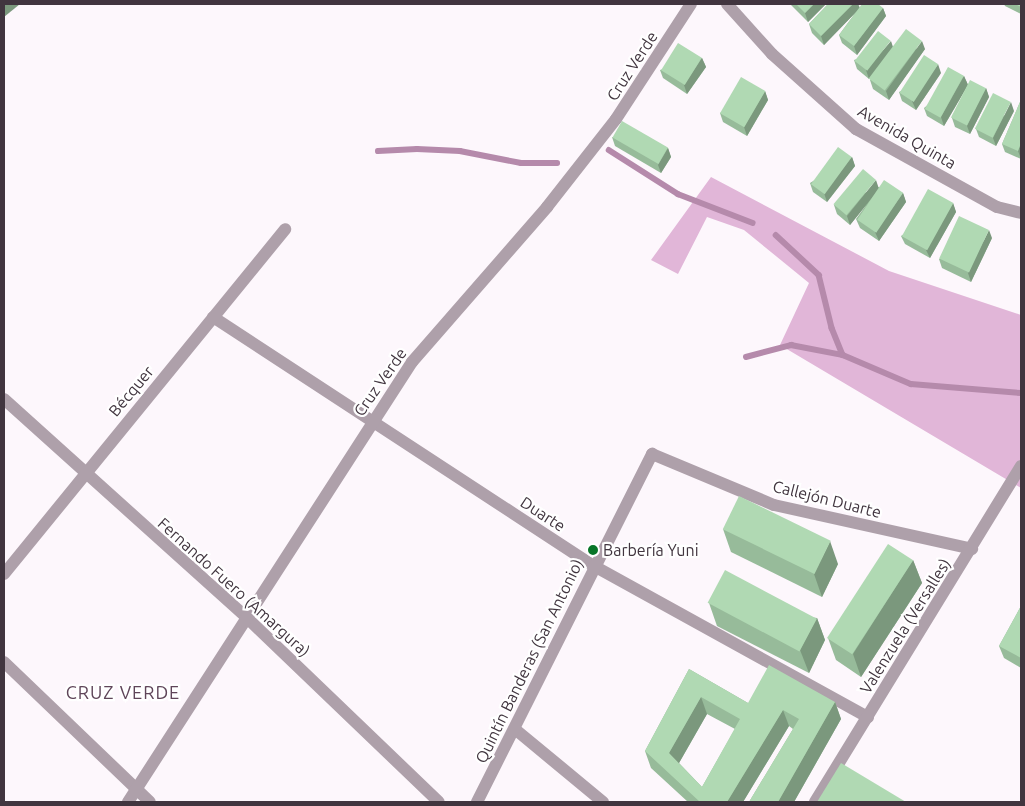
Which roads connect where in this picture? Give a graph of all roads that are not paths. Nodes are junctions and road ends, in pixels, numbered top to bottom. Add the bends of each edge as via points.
1 (691, 4) edge
2 (727, 4) edge
3 (1021, 213) edge
4 (284, 229) dead end
5 (213, 317) junction
6 (4, 398) edge
7 (371, 422) junction
8 (652, 454) joint
9 (1021, 466) edge
10 (84, 474) junction
11 (1016, 486) edge
12 (972, 549) junction
13 (594, 566) junction
14 (4, 574) edge
15 (246, 617) junction
16 (4, 662) edge
17 (868, 717) junction
18 (516, 730) junction
19 (136, 789) junction
20 (128, 802) edge
21 (150, 802) edge
22 (439, 802) edge
23 (477, 802) edge
24 (603, 802) edge
25 (814, 802) edge

1 - 7 street, Cruz Verde via 616,119 548,207 412,362
2 - 3 street, Avenida Quinta via 772,54 856,129 997,207
4 - 5 street, Bécquer
5 - 7 street, Duarte
5 - 10 street, Bécquer
6 - 10 street, Fernando Fuero (Amargura)
7 - 13 street, Duarte
7 - 15 street, Cruz Verde
8 - 12 street, Callejón Duarte via 774,504
8 - 13 street, Quintín Banderas (San Antonio)
9 - 11 street, Valenzuela (Versalles)
10 - 14 street, Bécquer
10 - 15 street, Fernando Fuero (Amargura)
11 - 12 street, Valenzuela (Versalles)
12 - 17 street, Valenzuela (Versalles)
13 - 17 street, Duarte
13 - 18 street, Quintín Banderas (San Antonio)
15 - 19 street, Cruz Verde
15 - 22 street, Fernando Fuero (Amargura)
16 - 19 street
17 - 25 street, Valenzuela (Versalles)
18 - 23 street, Quintín Banderas (San Antonio)
18 - 24 street
19 - 20 street, Cruz Verde
19 - 21 street

